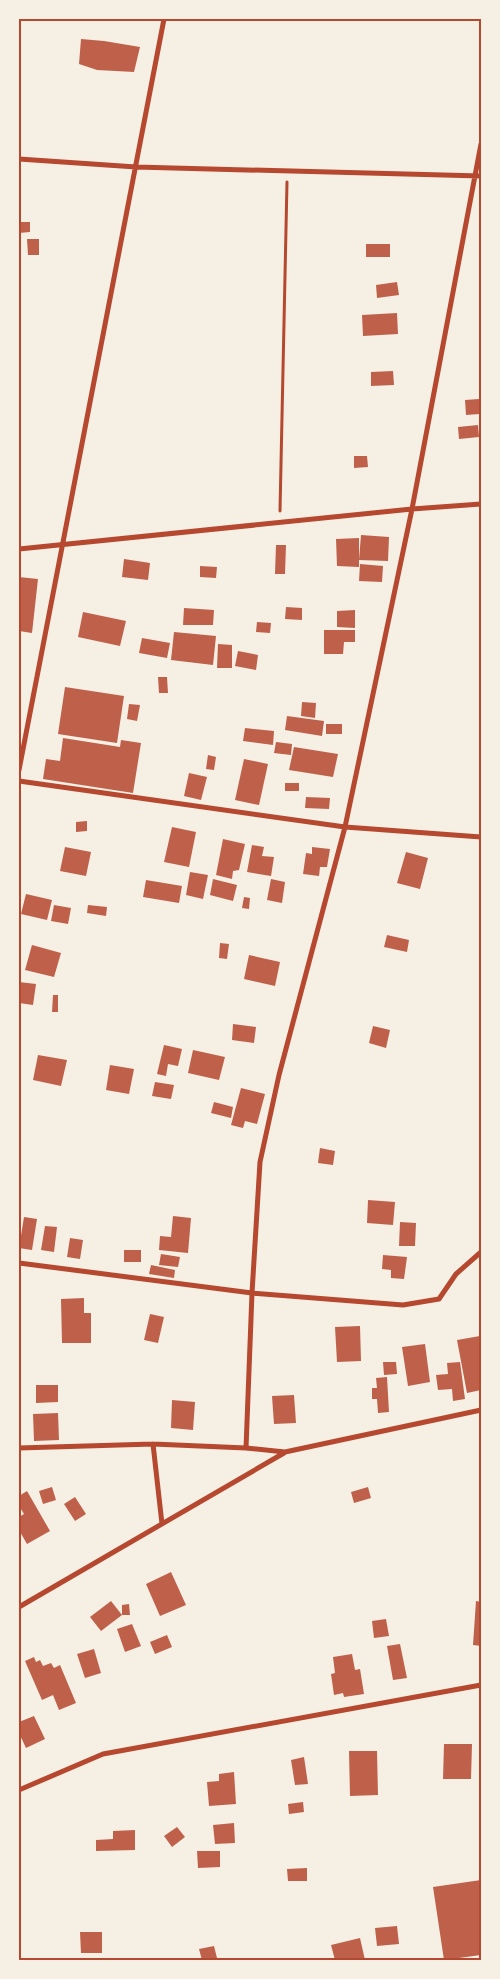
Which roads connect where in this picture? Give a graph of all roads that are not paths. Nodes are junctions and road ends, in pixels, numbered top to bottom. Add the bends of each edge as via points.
1 (164, 19) edge
2 (481, 144) edge
3 (19, 159) edge
4 (136, 168) junction
5 (478, 176) edge
6 (481, 504) edge
7 (412, 509) junction
8 (63, 544) junction
9 (19, 549) edge
10 (19, 770) edge
11 (19, 781) edge
12 (345, 827) junction
13 (481, 836) edge
14 (481, 1252) edge
15 (19, 1263) edge
16 (252, 1294) junction
17 (481, 1410) edge
18 (153, 1444) junction
19 (19, 1448) edge
20 (246, 1448) junction
21 (285, 1452) junction
22 (162, 1524) junction
23 (19, 1608) edge
24 (481, 1685) edge
25 (19, 1790) edge

1 - 4 street
2 - 5 street
3 - 4 street
4 - 5 street
4 - 8 street
5 - 7 street
6 - 7 street
7 - 8 street
7 - 12 street
8 - 9 street
8 - 10 street
11 - 12 street
12 - 13 street
12 - 16 street via 260,1162
14 - 16 street via 456,1274 439,1299 404,1305
15 - 16 street
16 - 20 street
17 - 21 street
18 - 19 street
18 - 20 street
18 - 22 street
20 - 21 street
21 - 22 street
22 - 23 street
24 - 25 street via 103,1754

